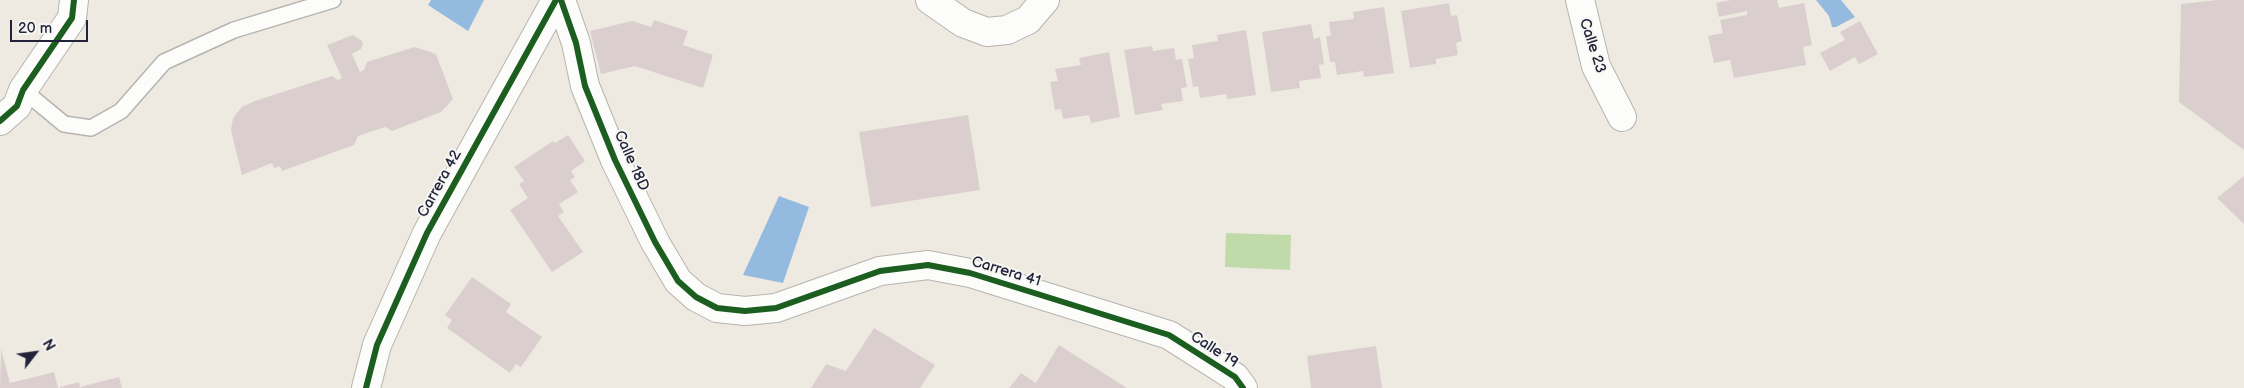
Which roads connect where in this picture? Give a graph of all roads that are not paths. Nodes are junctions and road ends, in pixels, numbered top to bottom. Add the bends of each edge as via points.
1 (74, 0) edge
2 (333, 0) edge
3 (556, 0) edge
4 (561, 0) edge
5 (930, 0) edge
6 (1045, 0) edge
7 (1580, 0) edge
8 (22, 90) junction
9 (1622, 117) dead end
10 (0, 121) edge
11 (717, 308) joint
12 (1169, 335) joint
13 (366, 388) edge
14 (1244, 388) edge

1 - 8 street via 72,18
2 - 8 lane via 234,30 164,62 121,110 91,128 64,124
3 - 13 street, Carrera 42 via 427,233 377,346
4 - 11 street, Calle 18D via 576,42 585,86 655,242 678,281 696,297
5 - 6 street via 963,23 987,32 1007,30 1028,20
7 - 9 street, Calle 23 via 1596,66
8 - 10 street via 17,106
11 - 12 street, Carrera 41 via 745,311 776,308 880,271 928,266 970,273
12 - 14 street, Calle 19 via 1235,377

